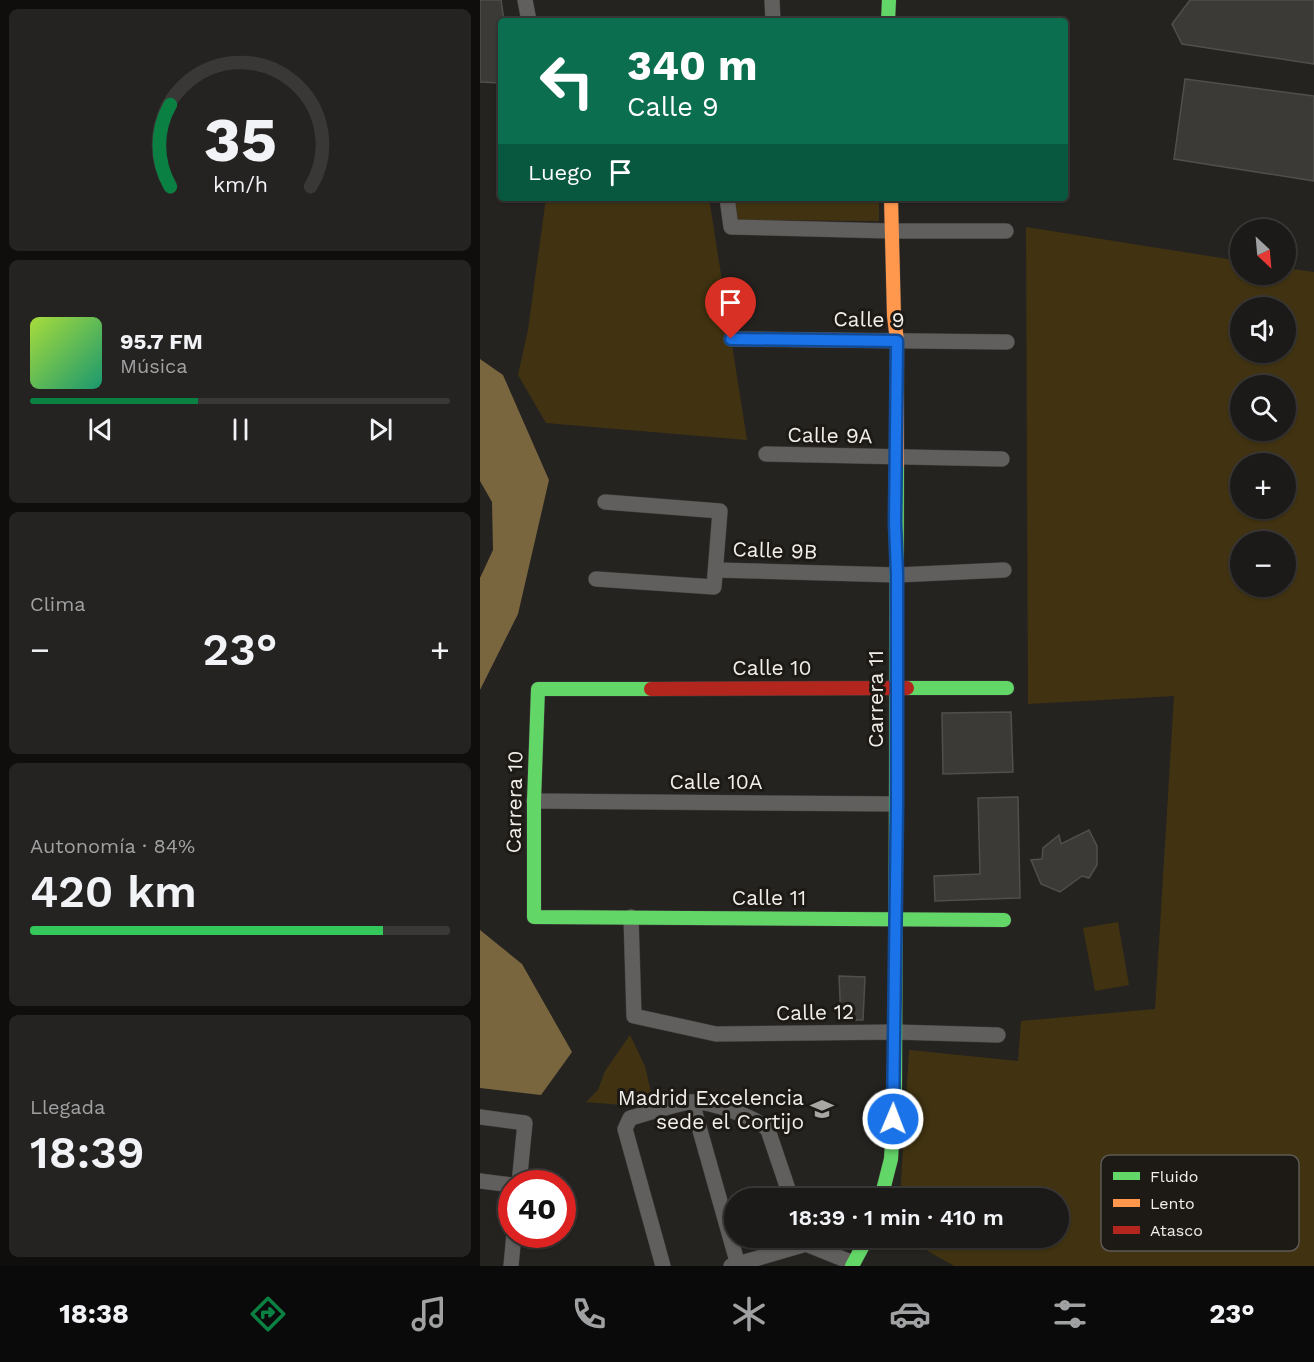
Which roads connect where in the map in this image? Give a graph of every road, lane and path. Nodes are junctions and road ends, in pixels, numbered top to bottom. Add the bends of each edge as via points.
1 (525, 0) edge
2 (772, 0) edge
3 (888, 0) edge
4 (528, 18) edge
5 (773, 18) edge
6 (888, 18) edge
7 (727, 201) edge
8 (891, 201) edge
9 (890, 231) junction
10 (1006, 231) dead end
11 (731, 339) dead end
12 (897, 341) junction
13 (1007, 342) dead end
14 (766, 454) dead end
15 (896, 457) junction
16 (1002, 459) dead end
17 (605, 502) dead end
18 (716, 570) junction
19 (1004, 570) dead end
20 (897, 574) junction
21 (596, 579) dead end
22 (896, 688) junction
23 (1007, 688) dead end
24 (538, 689) joint
25 (534, 801) junction
26 (897, 804) junction
27 (534, 916) joint
28 (630, 918) junction
29 (896, 918) junction
30 (1004, 920) dead end
31 (895, 1032) junction
32 (998, 1035) dead end
33 (692, 1102) junction
34 (480, 1117) edge
35 (520, 1170) edge
36 (480, 1181) edge
37 (498, 1183) edge
38 (787, 1188) edge
39 (885, 1188) edge
40 (513, 1248) edge
41 (785, 1248) edge
42 (819, 1248) edge
43 (861, 1248) edge
44 (735, 1265) edge
45 (852, 1265) edge
46 (511, 1266) edge
47 (663, 1266) edge

1 - 4 street
2 - 5 street
3 - 6 street
7 - 9 street via 730,226
8 - 9 street, Carrera 11
9 - 10 street
9 - 12 street, Carrera 11
11 - 12 street, Calle 9
12 - 13 street, Calle 9
12 - 15 street, Carrera 11
14 - 15 street, Calle 9A
15 - 16 street, Calle 9A
15 - 20 street, Carrera 11
17 - 18 street via 720,511
18 - 20 street, Calle 9B
18 - 21 street, Calle 9B via 714,587
19 - 20 street, Calle 9B
20 - 22 street, Carrera 11
22 - 23 street, Calle 10
22 - 24 street, Calle 10
22 - 26 street, Carrera 11
24 - 25 street, Carrera 10
25 - 26 street, Calle 10A
25 - 27 street, Carrera 10
26 - 29 street, Carrera 11
27 - 28 street, Calle 11
28 - 29 street, Calle 11
28 - 31 street, Calle 12 via 634,1016 716,1034
29 - 30 street, Calle 11
29 - 31 street, Carrera 11
31 - 32 street, Calle 12
31 - 39 street, Carrera 11 via 892,1141
33 - 38 street via 732,1111 766,1127
33 - 44 street
33 - 47 street via 630,1118 625,1129
34 - 35 street via 525,1124
36 - 37 street
40 - 46 street
41 - 44 street
42 - 45 street
43 - 45 street

